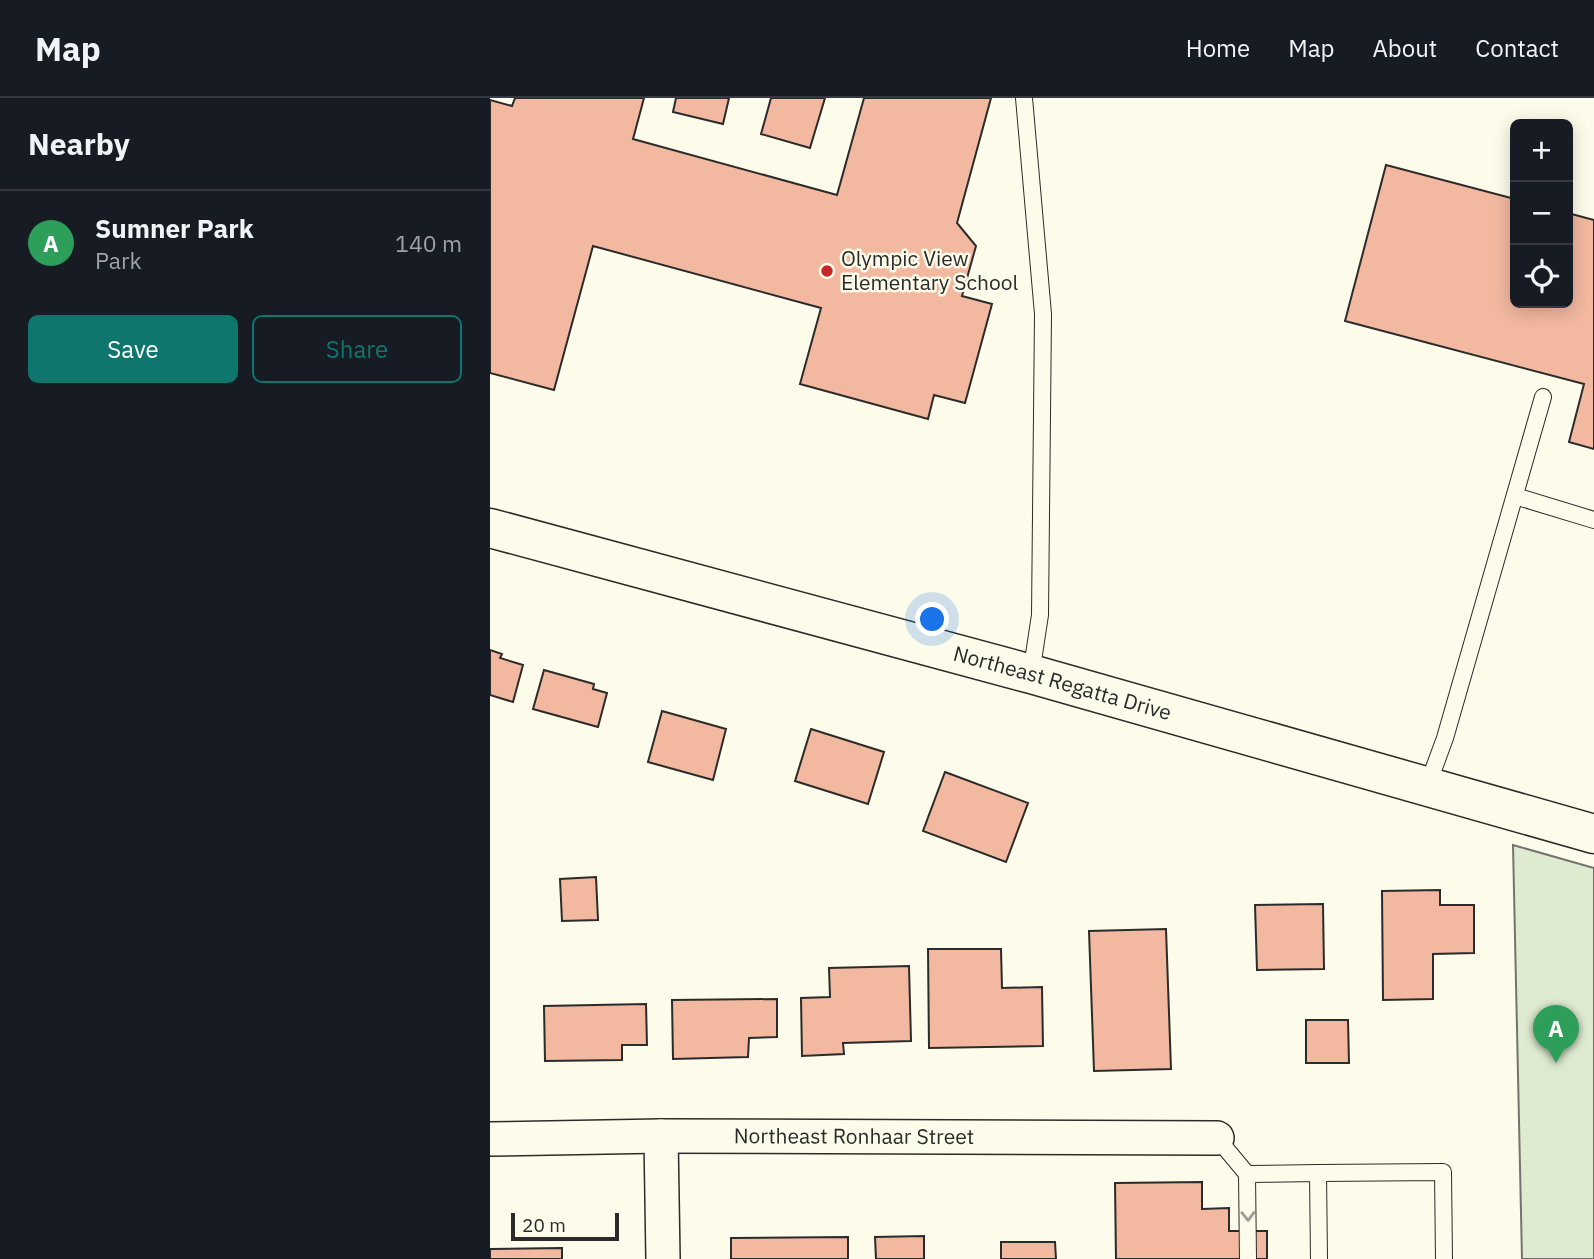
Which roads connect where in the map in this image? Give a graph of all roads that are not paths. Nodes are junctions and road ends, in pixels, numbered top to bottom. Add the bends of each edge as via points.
1 (1024, 98) edge
2 (1543, 397) dead end
3 (1515, 496) junction
4 (1594, 520) edge
5 (490, 528) edge
6 (1031, 674) junction
7 (1427, 787) junction
8 (1594, 834) edge
9 (661, 1136) junction
10 (1216, 1138) joint
11 (490, 1139) edge
12 (1318, 1173) junction
13 (1247, 1174) junction
14 (663, 1259) edge
15 (1248, 1259) edge
16 (1319, 1259) edge
17 (1444, 1259) edge

1 - 6 lane via 1043,314 1040,615
2 - 3 lane
3 - 4 lane
3 - 7 lane
5 - 6 main road, Northeast Regatta Drive
6 - 7 main road, Northeast Regatta Drive
7 - 8 main road, Northeast Regatta Drive
9 - 10 street, Northeast Ronhaar Street
9 - 11 street, Northeast Ronhaar Street
9 - 14 street
10 - 13 lane
12 - 13 lane
12 - 16 lane
12 - 17 lane via 1443,1172
13 -> 15 lane

